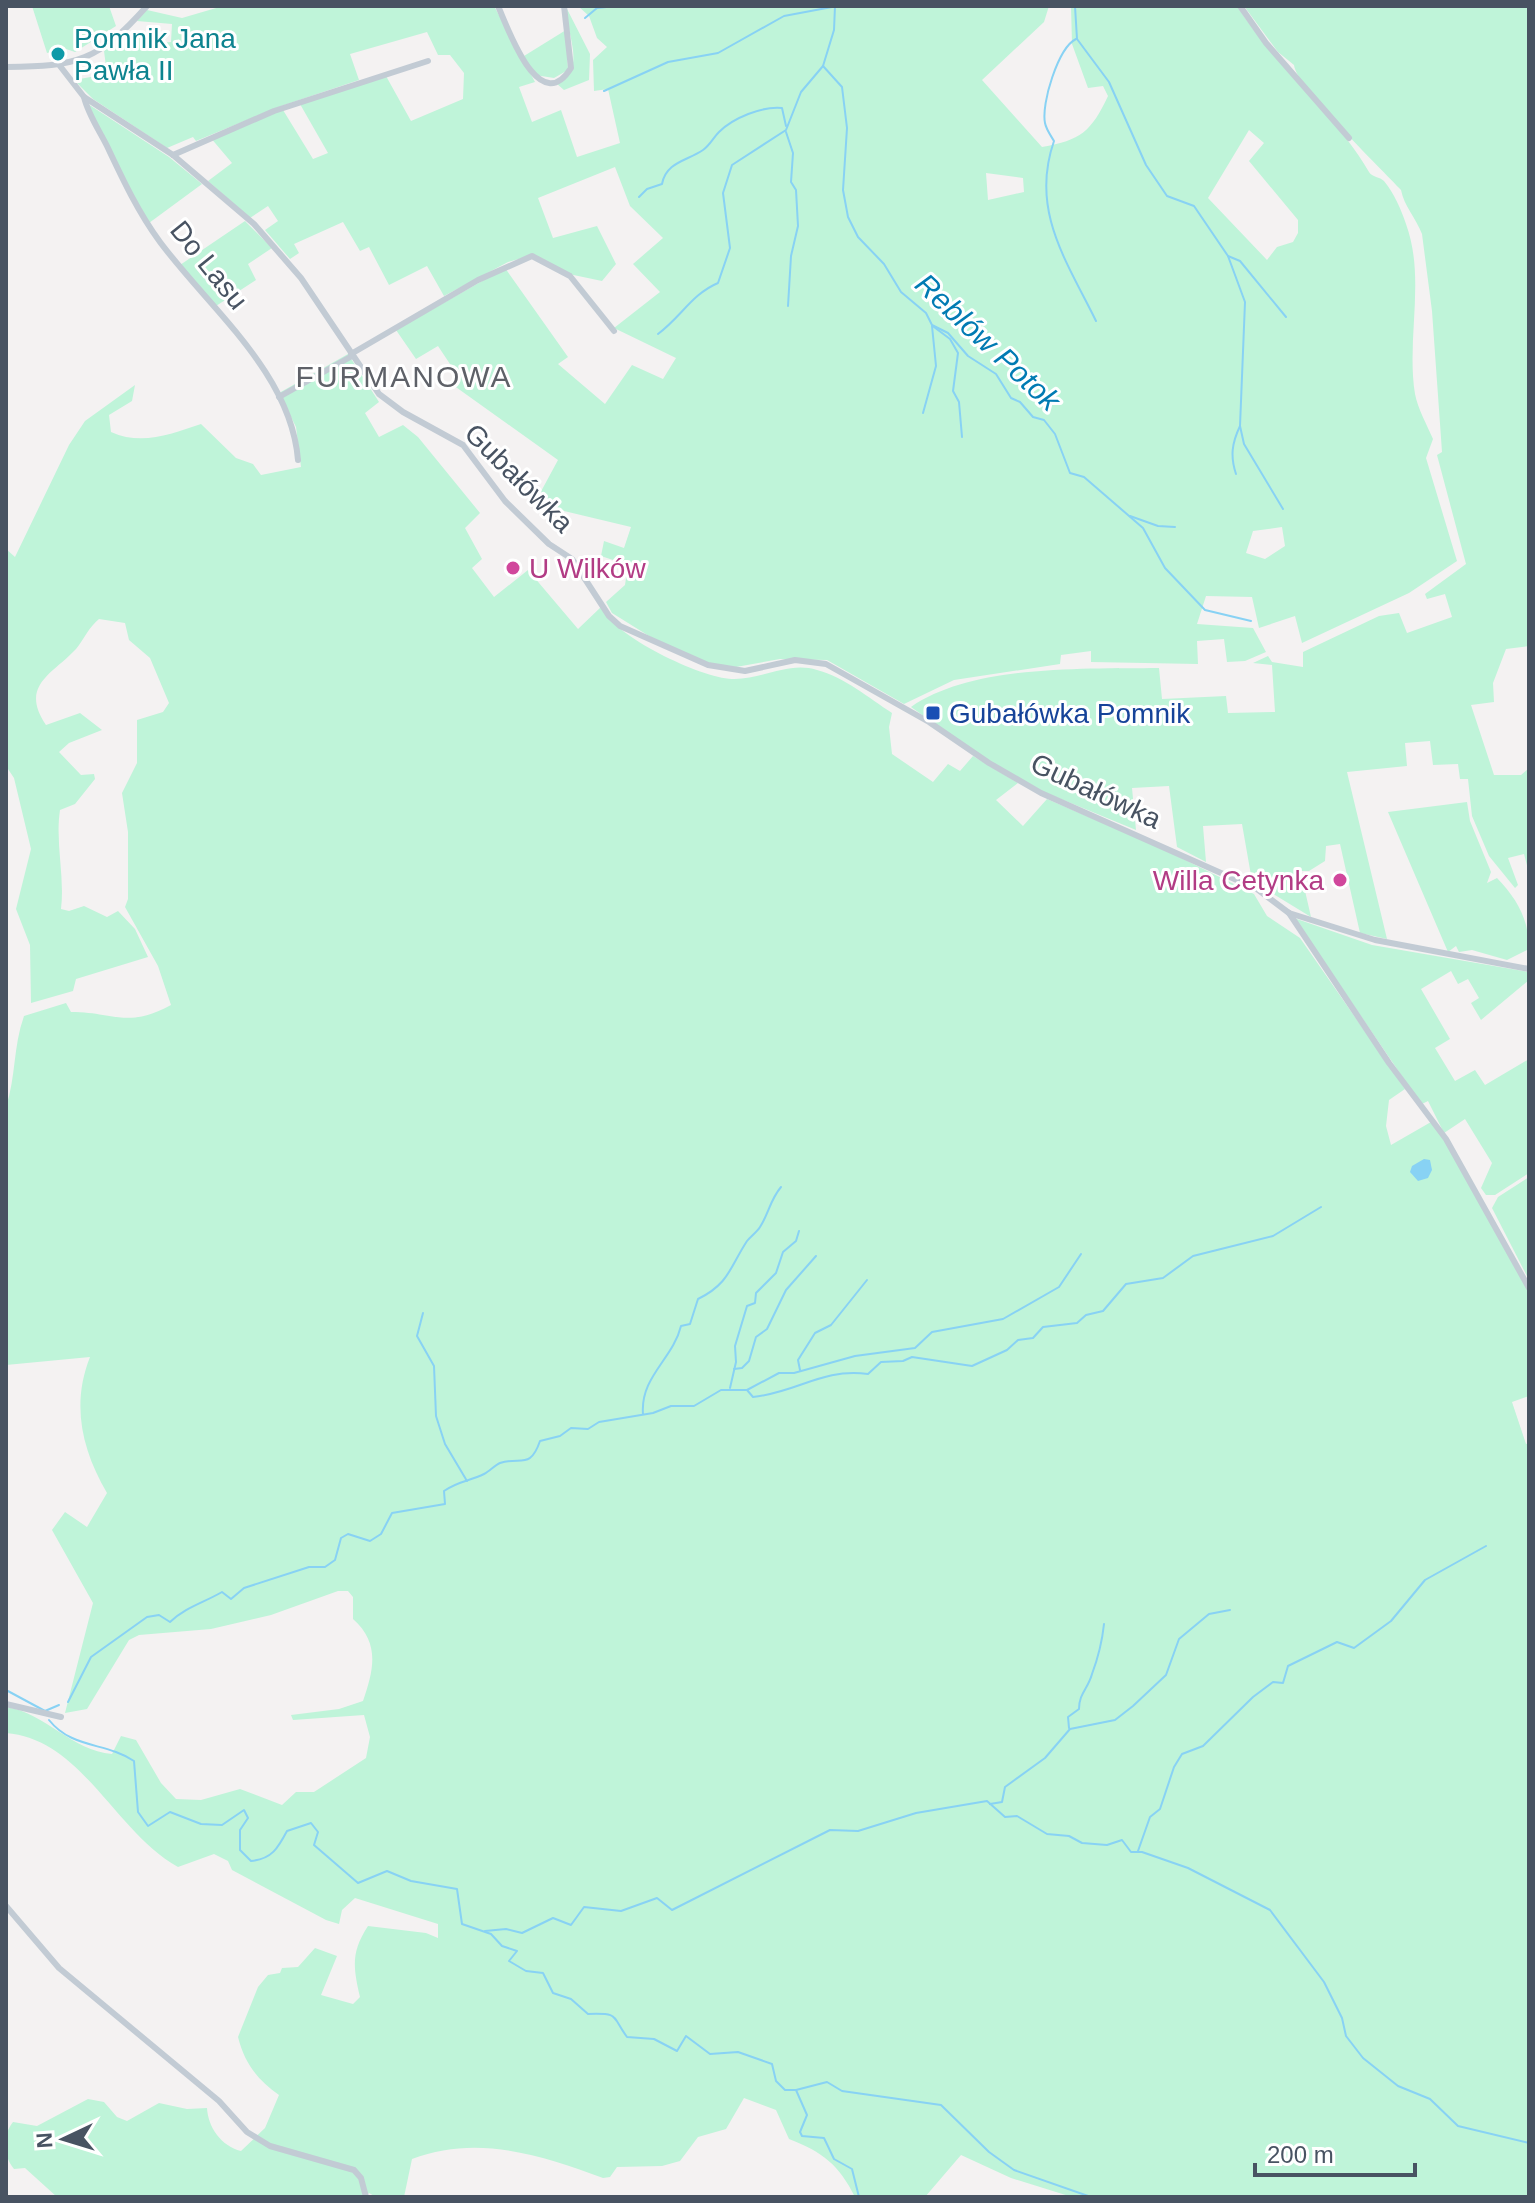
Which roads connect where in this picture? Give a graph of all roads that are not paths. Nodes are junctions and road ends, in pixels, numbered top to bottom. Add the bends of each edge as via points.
1 (147, 6) edge
2 (498, 6) edge
3 (564, 6) edge
4 (1240, 6) edge
5 (428, 61) dead end
6 (60, 66) junction
7 (6, 67) edge
8 (84, 97) junction
9 (1349, 138) dead end
10 (173, 155) junction
11 (614, 331) dead end
12 (352, 355) junction
13 (279, 397) junction
14 (298, 460) dead end
15 (1289, 913) junction
16 (1529, 969) edge
17 (1529, 1288) edge
18 (6, 1704) edge
19 (61, 1717) dead end
20 (6, 1906) edge
21 (366, 2197) edge

1 - 6 street via 105,46
2 - 3 street via 528,70 550,83 571,68
4 - 9 street
5 - 10 street via 274,111
6 - 7 street
6 - 8 street, Gubałówka
8 - 10 street, Gubałówka
8 - 13 street, Do Lasu via 124,184 158,240 227,322
10 - 12 street, Gubałówka via 274,245
11 - 12 street via 570,276 532,256 464,287
12 - 13 street
12 - 15 street, Gubałówka via 379,394 463,445 505,501 572,559 620,626 708,665 745,671 795,660 826,664 1041,793 1257,889
13 - 14 street, Do Lasu via 294,427
15 - 16 street, Gubałówka via 1375,940
15 - 17 street, Gubałówka via 1446,1139
18 - 19 street
20 - 21 street via 59,1968 219,2101 247,2132 270,2146 354,2170

